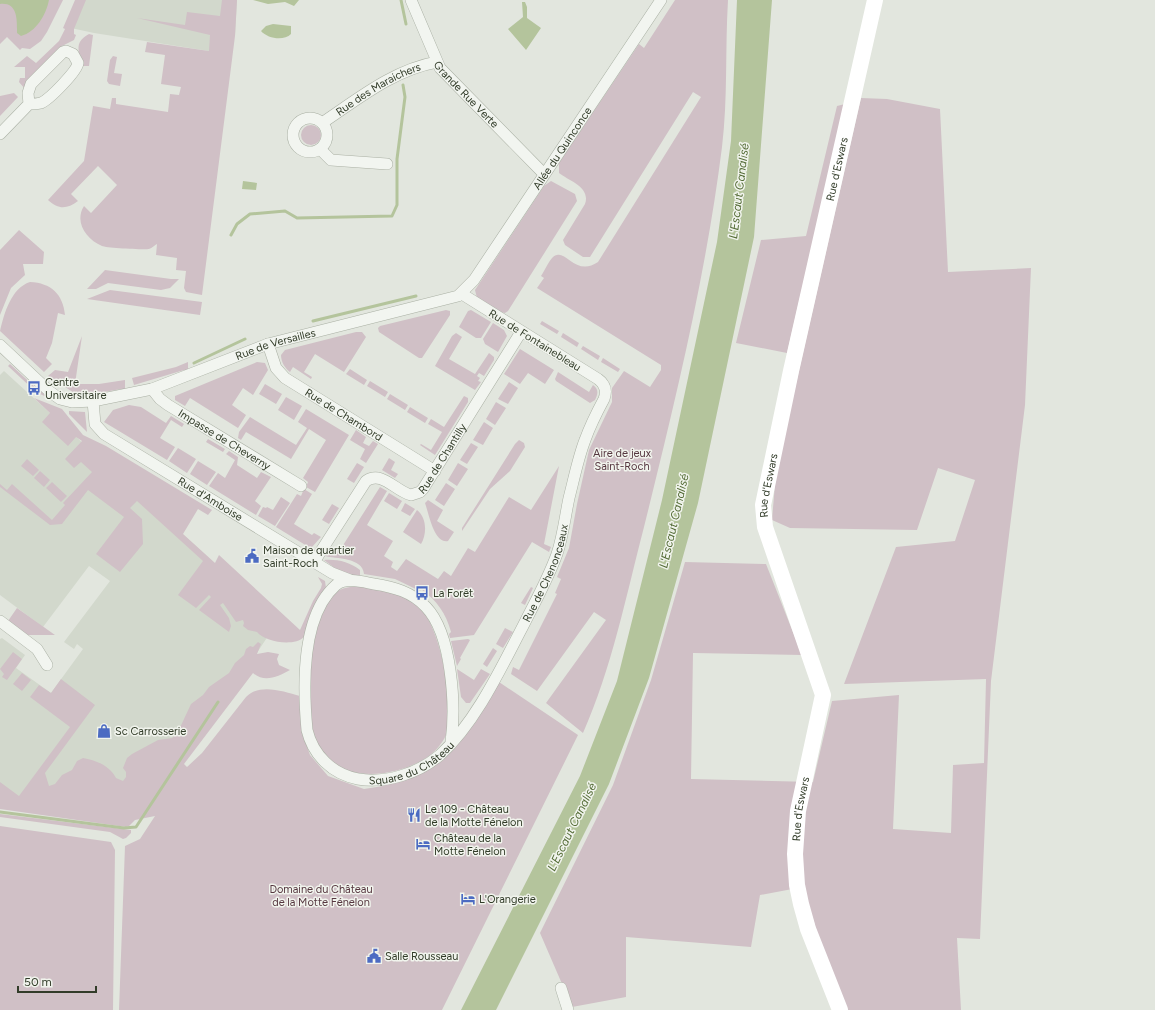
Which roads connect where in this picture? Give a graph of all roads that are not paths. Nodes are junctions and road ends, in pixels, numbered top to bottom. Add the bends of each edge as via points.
1 (411, 0) edge
2 (661, 0) edge
3 (876, 0) edge
4 (437, 62) junction
5 (29, 104) junction
6 (322, 123) junction
7 (0, 134) edge
8 (320, 149) junction
9 (387, 164) dead end
10 (544, 174) junction
11 (462, 294) junction
12 (521, 332) junction
13 (268, 344) junction
14 (2, 351) edge
15 (152, 389) junction
16 (605, 389) joint
17 (93, 401) junction
18 (435, 471) junction
19 (301, 486) dead end
20 (314, 562) junction
21 (350, 580) junction
22 (0, 621) edge
23 (47, 665) dead end
24 (451, 742) junction
25 (561, 988) dead end
26 (568, 1010) edge
27 (840, 1010) edge

1 - 4 street, Grande Rue Verte
2 - 10 street, Allée du Quinconce
3 - 27 street, Rue d'Eswars via 763,505 765,527 823,695 798,811 795,854 797,885 808,930
4 - 6 street, Rue des Maraichers via 409,69 395,76
4 - 10 street, Grande Rue Verte via 448,77
5 - 5 street via 28,93 34,81 63,52 73,54 78,63 75,71 45,100 38,104
5 - 7 street
6 - 8 street via 328,136
6 - 8 street via 311,118 302,120 293,134 297,146 304,151 313,152
8 - 9 street via 332,160
10 - 11 street, Allée du Quinconce via 474,280
11 - 12 street, Rue de Fontainebleau
11 - 13 street, Rue de Versailles via 448,300
12 - 16 street, Rue de Fontainebleau via 598,379
12 - 18 street, Rue de Chantilly
13 - 15 street, Rue de Versailles
13 - 18 street, Rue de Chambord via 276,368 285,378
14 - 17 street, Rue de Versailles via 60,399 72,402
15 - 17 street, Rue de Versailles
15 - 19 street, Impasse de Cheverny via 168,405
16 - 24 street, Rue de Chenonceaux via 604,399 582,448 562,540 552,566 495,680
17 - 20 street, Rue d'Amboise via 95,424 104,434
18 - 20 street, Rue de Chantilly via 423,489 415,494 407,494 380,478 370,478 366,481
20 - 21 street, Rue d'Amboise via 339,577
21 - 24 street, Square du Château via 402,591 421,602 434,618 441,634 451,677 454,714
21 - 24 street, Square du Château via 337,584 329,594 316,617 308,643 306,722 314,750 324,762 340,773 354,778 374,780 394,777 419,768 440,755
22 - 23 street via 37,649
25 - 26 street

